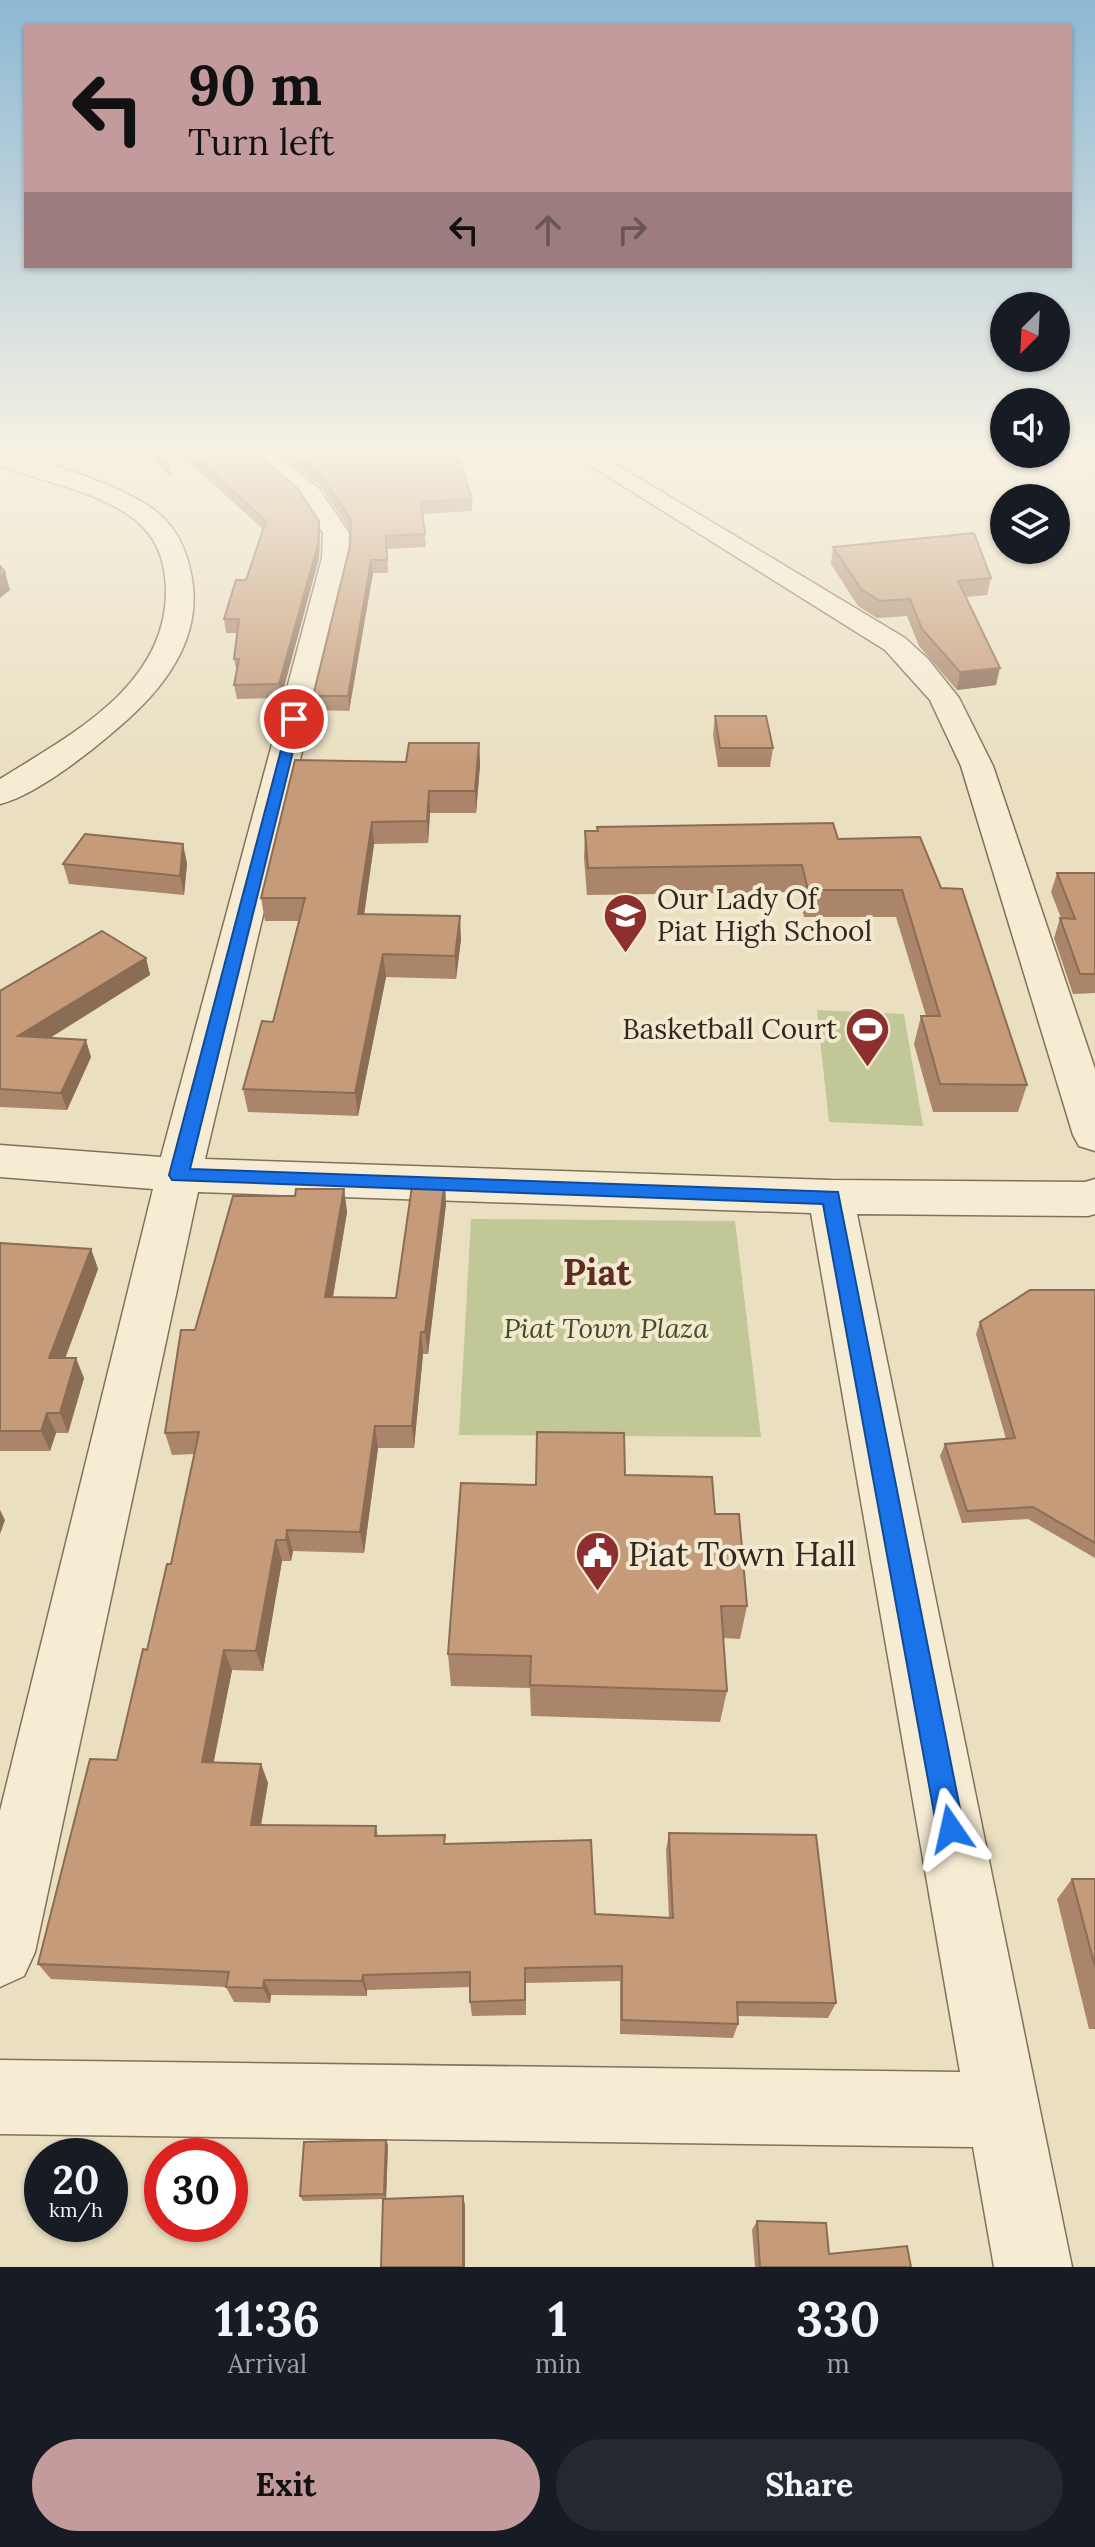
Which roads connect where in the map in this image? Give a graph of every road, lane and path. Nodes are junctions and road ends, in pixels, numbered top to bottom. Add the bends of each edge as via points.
1 (174, 553) edge
2 (335, 553) edge
3 (745, 553) edge
4 (0, 794) edge
5 (1095, 1135) edge
6 (0, 1161) edge
7 (179, 1175) junction
8 (1095, 1196) edge
9 (831, 1197) junction
10 (0, 1952) edge
11 (0, 2097) edge
12 (1005, 2110) junction
13 (1033, 2267) edge

1 - 4 street via 180,624 151,685 88,737
2 - 7 street
3 - 5 street via 895,644 944,698 977,766
6 - 7 street
7 - 9 street
7 - 10 street
8 - 9 street
9 - 12 street
11 - 12 street
12 - 13 street

